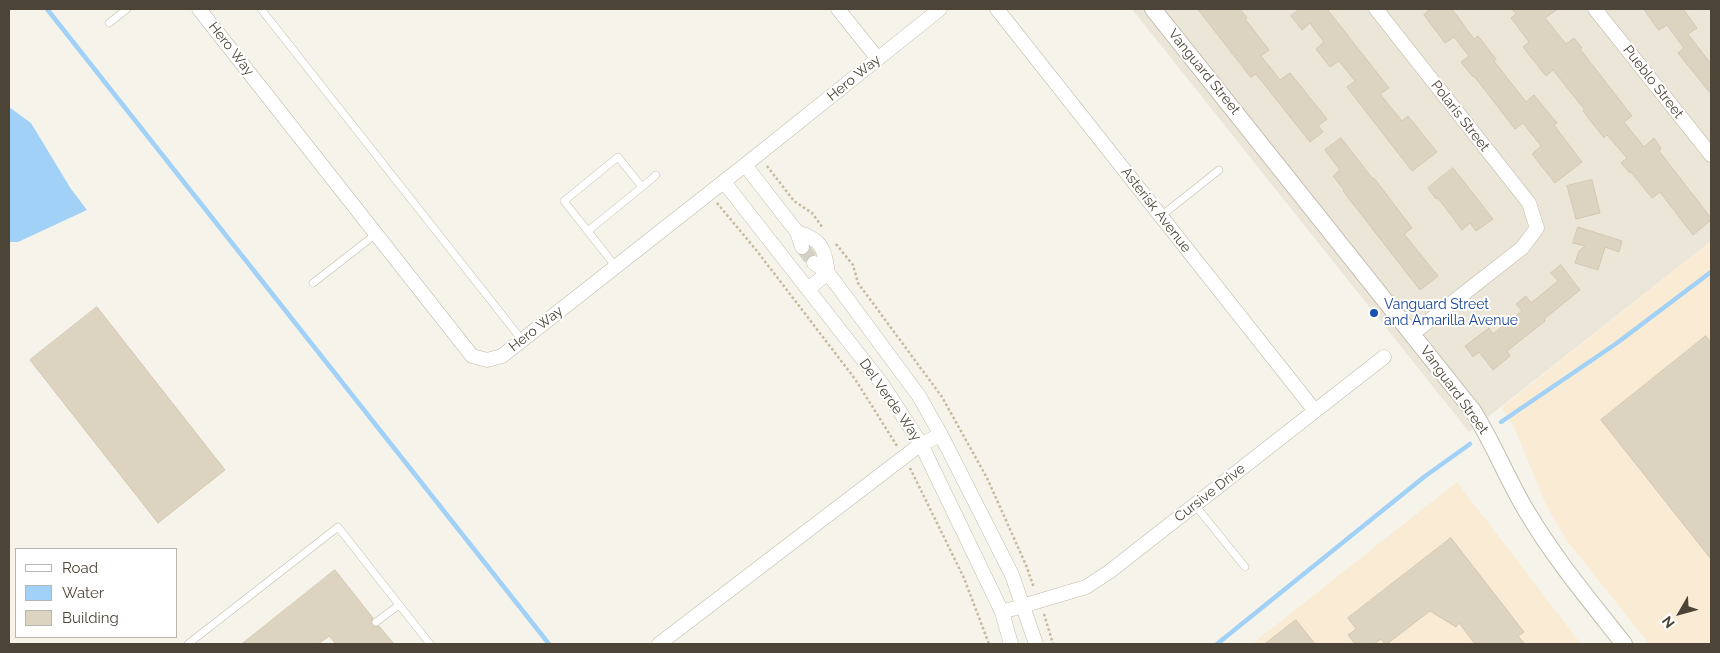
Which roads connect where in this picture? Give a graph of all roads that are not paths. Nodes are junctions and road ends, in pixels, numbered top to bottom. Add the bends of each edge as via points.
1 (127, 9) edge
2 (200, 9) edge
3 (261, 9) edge
4 (838, 9) edge
5 (940, 9) edge
6 (997, 9) edge
7 (1153, 9) edge
8 (1376, 9) edge
9 (1595, 9) edge
10 (109, 23) dead end
11 (878, 59) junction
12 (1711, 155) edge
13 (745, 165) junction
14 (1219, 170) dead end
15 (656, 175) dead end
16 (724, 182) junction
17 (642, 187) junction
18 (1161, 216) junction
19 (588, 231) junction
20 (797, 232) junction
21 (376, 234) junction
22 (802, 247) tunnel mouth
23 (814, 263) tunnel mouth
24 (616, 267) junction
25 (828, 273) junction
26 (313, 284) dead end
27 (808, 289) junction
28 (1412, 334) junction
29 (522, 340) junction
30 (1384, 356) dead end
31 (1315, 411) junction
32 (941, 435) junction
33 (921, 444) junction
34 (1195, 505) junction
35 (1245, 567) dead end
36 (399, 604) junction
37 (1023, 606) junction
38 (1002, 612) junction
39 (376, 622) dead end
40 (188, 644) edge
41 (430, 644) edge
42 (659, 644) edge
43 (1011, 644) edge
44 (1036, 644) edge
45 (1624, 644) edge

1 - 10 lane
2 - 21 street, Hero Way
3 - 29 lane
4 - 11 street
5 - 11 street, Hero Way
6 - 18 street, Asterisk Avenue
7 - 28 street, Vanguard Street
8 - 28 street, Polaris Street via 1529,203 1536,228 1522,248
9 - 12 street, Pueblo Street
11 - 13 street, Hero Way
13 - 16 street, Hero Way
13 - 20 street, Del Verde Way
14 - 18 lane
15 - 17 lane
16 - 24 street, Hero Way
16 - 27 street, Del Verde Way
17 - 19 lane
17 - 19 lane via 618,157 564,200
18 - 31 street, Asterisk Avenue
19 - 24 lane
20 - 22 street, Del Verde Way
20 - 25 street, Del Verde Way via 813,237 825,253
21 - 26 lane
21 - 29 street, Hero Way via 472,356 487,360 502,356
23 - 25 street, Del Verde Way
24 - 29 street, Hero Way
25 - 27 street
25 - 32 street, Del Verde Way via 920,396
27 - 33 street, Del Verde Way via 882,384
28 - 45 street, Vanguard Street via 1473,411 1526,511 1558,561
30 - 31 street, Cursive Drive
31 - 34 street, Cursive Drive
32 - 33 street
32 - 37 street, Del Verde Way via 1012,575
33 - 38 street, Del Verde Way
33 - 42 street
34 - 35 lane
34 - 37 street, Cursive Drive via 1086,587
36 - 39 lane
36 - 40 lane via 338,527
36 - 41 lane
37 - 38 street, Cursive Drive
37 - 44 street, Del Verde Way
38 - 43 street, Del Verde Way

